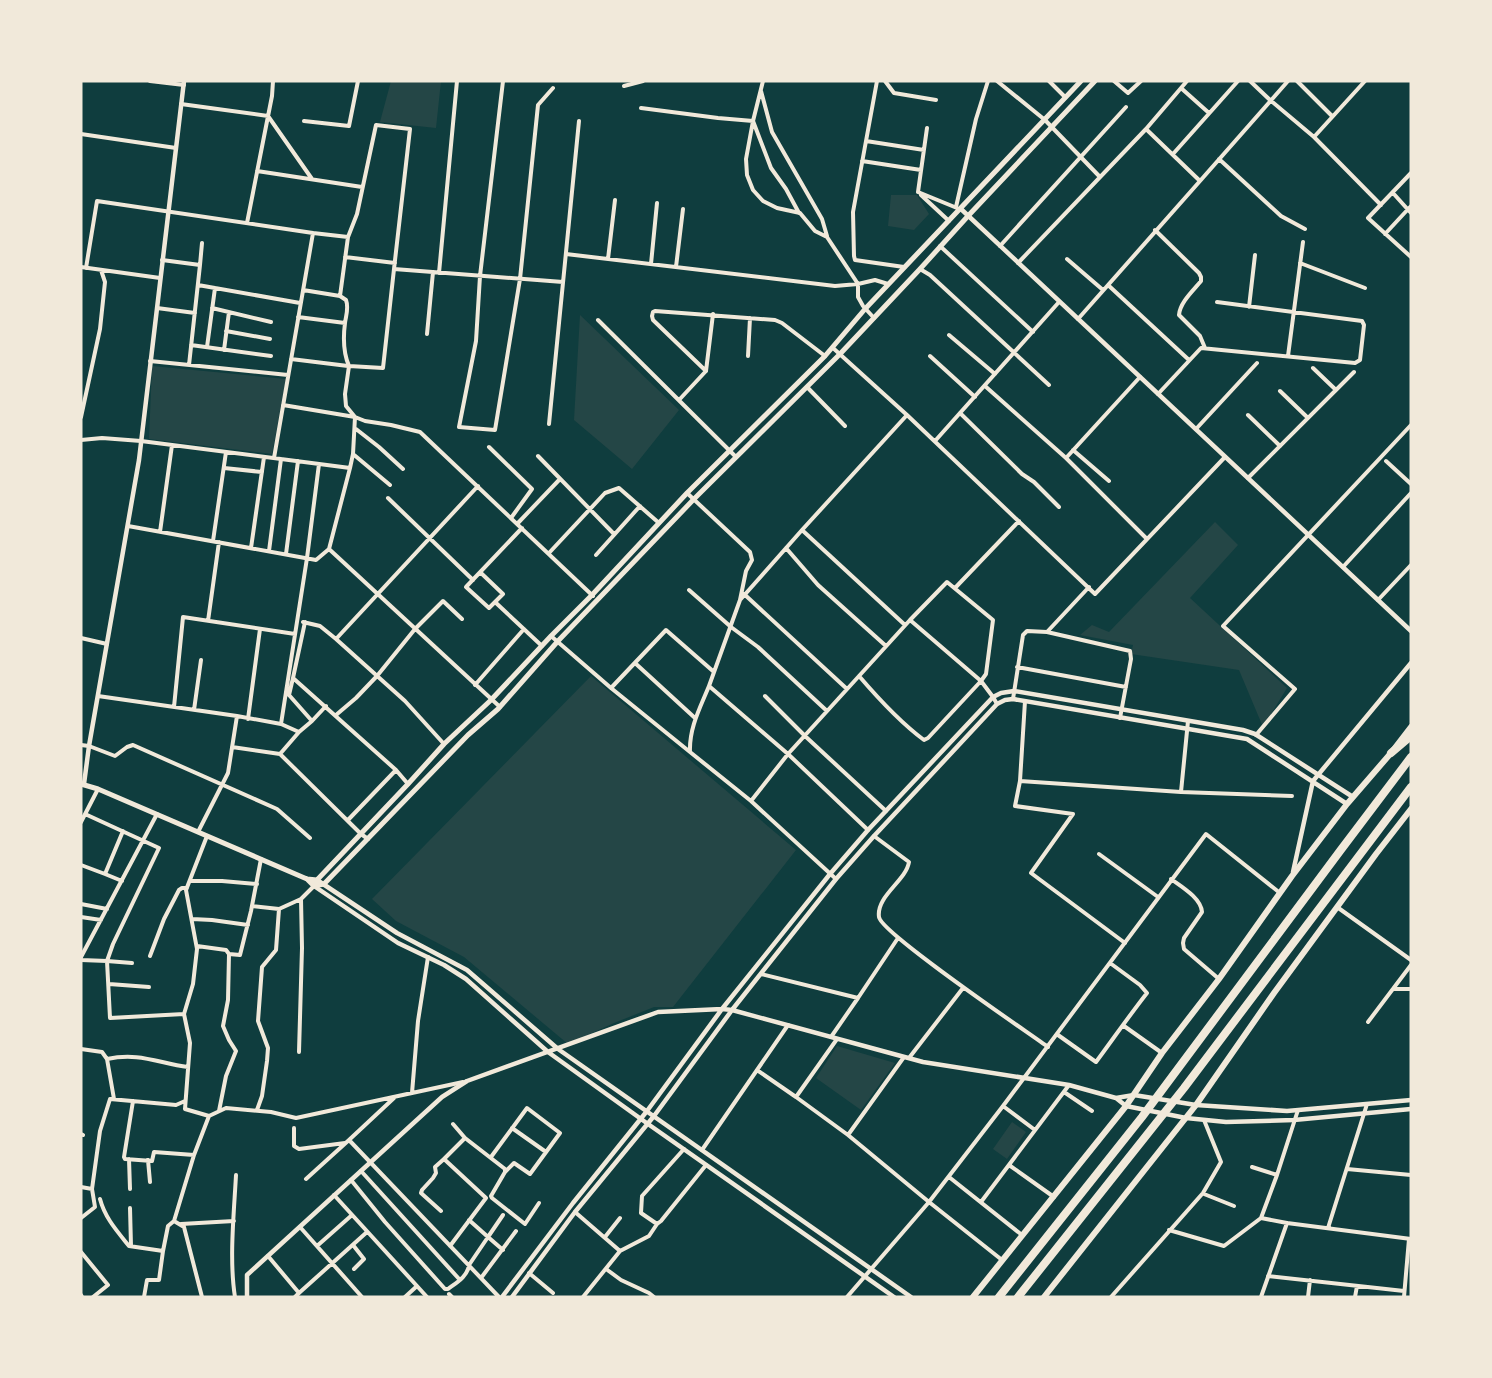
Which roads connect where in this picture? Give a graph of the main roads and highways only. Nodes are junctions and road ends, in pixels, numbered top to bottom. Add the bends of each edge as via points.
1 (1081, 81) edge
2 (1095, 81) edge
3 (1411, 727) edge
4 (1411, 736) edge
5 (1391, 753) junction
6 (1411, 757) edge
7 (82, 784) edge
8 (1411, 787) edge
9 (1411, 809) edge
10 (307, 879) junction
11 (973, 1297) edge
12 (999, 1297) edge
13 (1018, 1297) edge
14 (1044, 1297) edge

1 - 10 main road via 958,208 833,348 687,493 317,880
2 - 10 main road via 840,354 558,641 500,707 324,884 314,886
3 - 5 main road
4 - 5 highway
5 - 11 main road via 1292,876 1126,1106
6 - 12 highway via 1161,1091
7 - 10 main road
8 - 13 highway via 1184,1088
9 - 14 main road via 1196,1105

